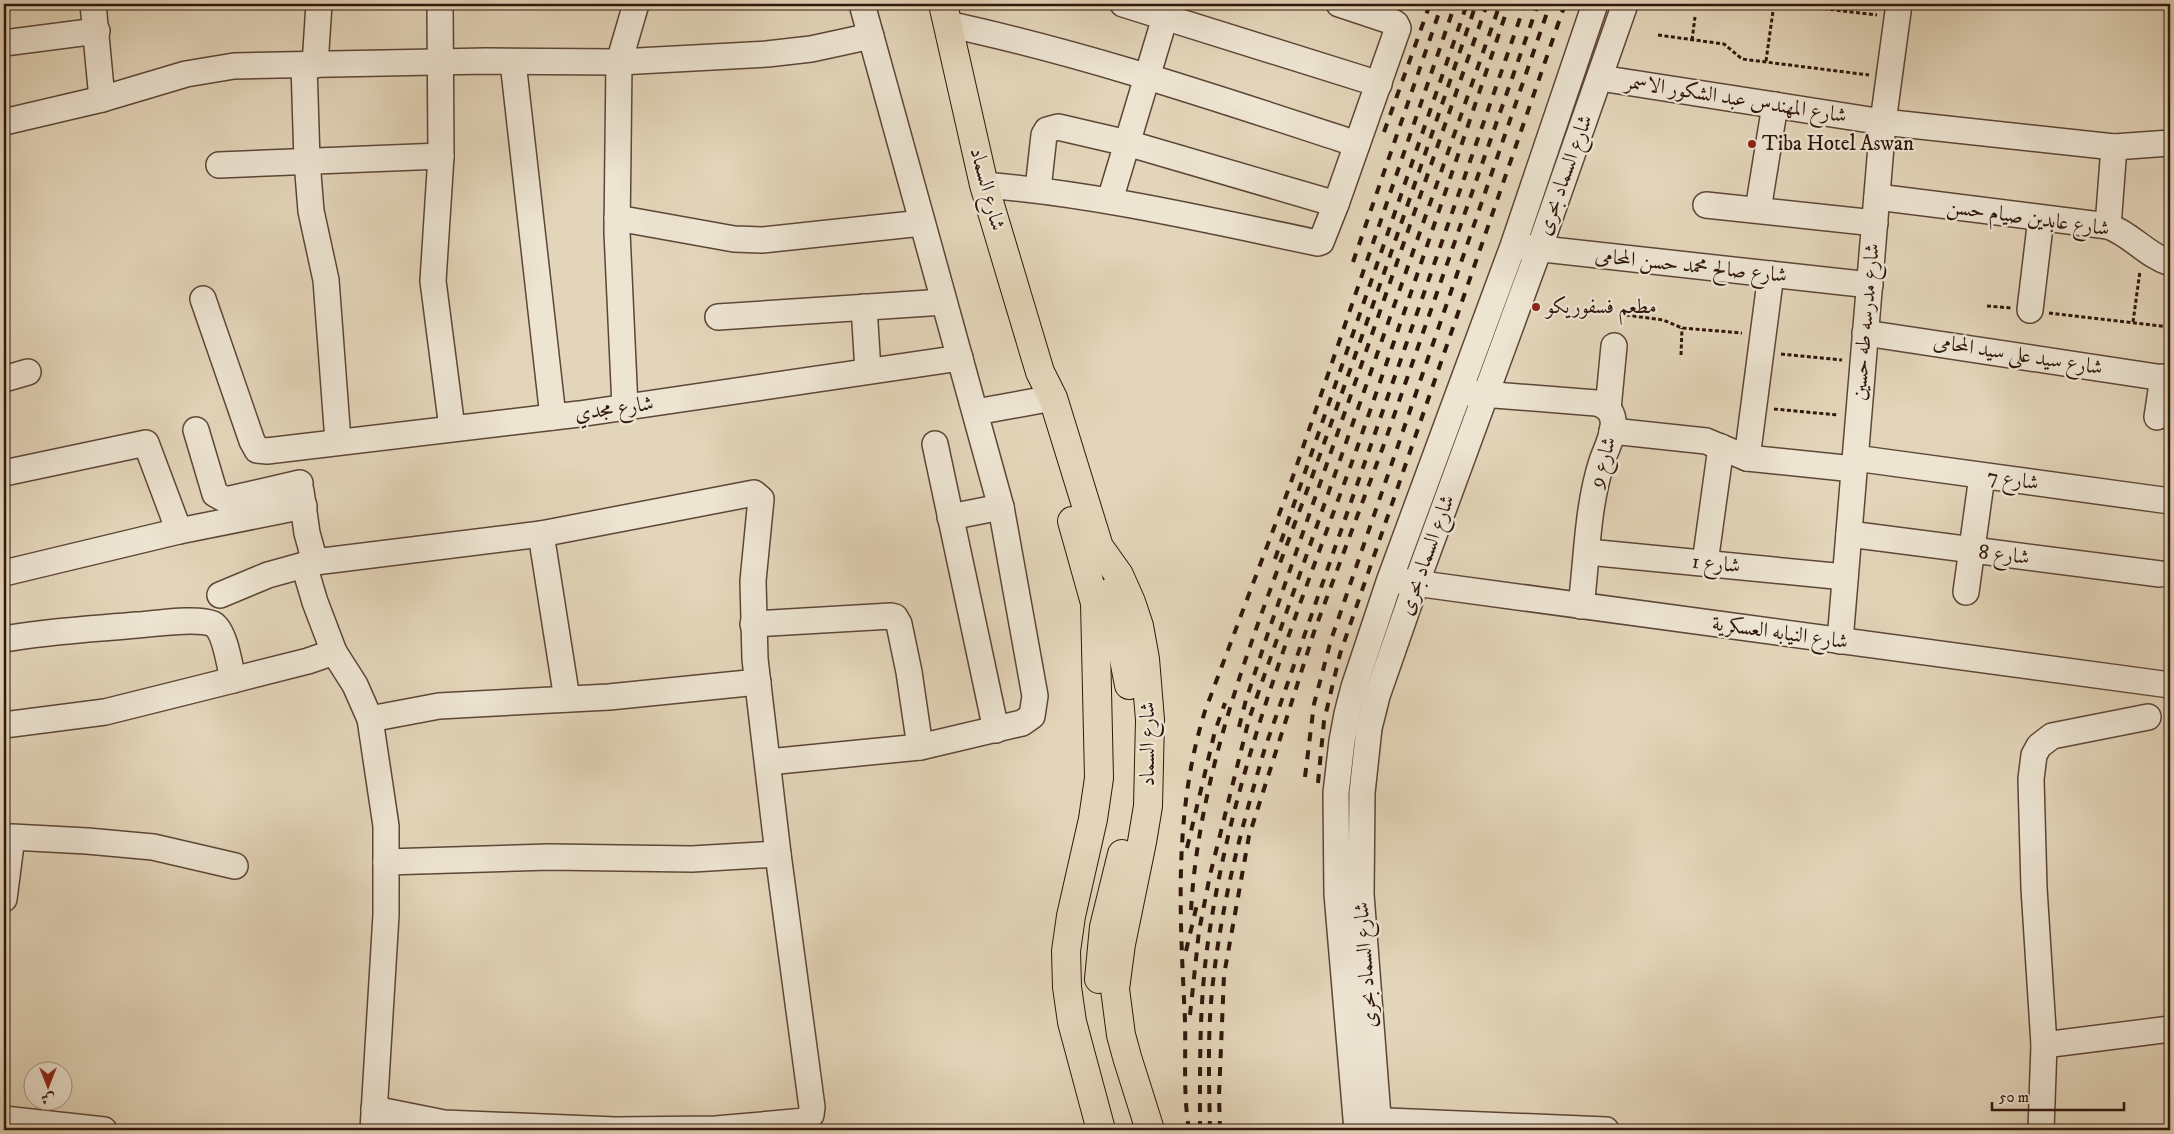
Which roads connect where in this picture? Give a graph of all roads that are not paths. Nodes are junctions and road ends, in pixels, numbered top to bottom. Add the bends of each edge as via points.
1 (93, 4) edge
2 (319, 4) edge
3 (440, 4) edge
4 (636, 4) edge
5 (862, 4) edge
6 (1123, 4) edge
7 (1339, 4) edge
8 (1596, 4) edge
9 (1625, 4) edge
10 (1167, 10) edge
11 (1899, 11) edge
12 (945, 14) edge
13 (97, 30) junction
14 (872, 36) junction
15 (4, 43) edge
16 (513, 62) junction
17 (619, 62) junction
18 (442, 63) junction
19 (310, 65) junction
20 (1146, 76) junction
21 (1600, 78) junction
22 (1379, 84) junction
23 (102, 99) junction
24 (1775, 105) junction
25 (4, 122) edge
26 (1883, 122) junction
27 (1127, 143) junction
28 (2170, 143) edge
29 (1357, 144) junction
30 (2114, 146) junction
31 (441, 156) junction
32 (307, 162) junction
33 (219, 165) dead end
34 (984, 184) junction
35 (1038, 189) junction
36 (1877, 197) junction
37 (1110, 200) junction
38 (1336, 204) junction
39 (1706, 205) dead end
40 (1758, 210) junction
41 (617, 218) junction
42 (2041, 218) junction
43 (1875, 222) junction
44 (922, 223) junction
45 (2108, 226) junction
46 (1513, 246) junction
47 (1539, 249) junction
48 (2170, 263) edge
49 (1771, 274) junction
50 (1870, 285) junction
51 (204, 299) dead end
52 (944, 302) junction
53 (864, 307) junction
54 (2030, 310) road end
55 (718, 317) dead end
56 (1865, 333) junction
57 (1614, 346) dead end
58 (960, 358) junction
59 (868, 371) junction
60 (28, 372) dead end
61 (2167, 378) edge
62 (4, 379) edge
63 (1459, 392) junction
64 (1484, 394) junction
65 (1046, 400) junction
66 (626, 407) junction
67 (976, 412) junction
68 (552, 417) junction
69 (2157, 417) dead end
70 (1610, 420) junction
71 (452, 428) junction
72 (196, 430) dead end
73 (338, 441) junction
74 (934, 444) dead end
75 (296, 446) junction
76 (1720, 447) junction
77 (1747, 458) junction
78 (1854, 464) junction
79 (4, 473) edge
80 (1982, 476) junction
81 (302, 494) junction
82 (2170, 501) edge
83 (1001, 508) junction
84 (950, 517) junction
85 (179, 532) junction
86 (541, 534) junction
87 (1849, 534) junction
88 (1099, 547) junction
89 (1972, 550) junction
90 (1588, 552) junction
91 (310, 563) junction
92 (1705, 563) junction
93 (4, 574) edge
94 (2160, 574) dead end
95 (1845, 577) junction
96 (1390, 579) junction
97 (1416, 584) junction
98 (1966, 592) dead end
99 (220, 595) dead end
100 (1095, 603) junction
101 (1581, 606) junction
102 (753, 624) junction
103 (4, 639) edge
104 (1840, 641) junction
105 (334, 652) junction
106 (233, 680) junction
107 (758, 682) junction
108 (2170, 685) edge
109 (567, 700) junction
110 (2148, 717) dead end
111 (370, 719) junction
112 (4, 725) edge
113 (996, 730) junction
114 (1126, 736) junction
115 (920, 746) junction
116 (768, 762) junction
117 (1336, 793) junction
118 (1362, 793) junction
119 (8, 837) edge
120 (778, 854) junction
121 (386, 862) junction
122 (235, 866) dead end
123 (1349, 894) junction
124 (4, 899) edge
125 (386, 916) junction
126 (2170, 1030) edge
127 (2044, 1045) junction
128 (4, 1119) edge
129 (373, 1125) edge
130 (1367, 1125) edge
131 (742, 1129) edge
132 (104, 1130) edge
133 (1101, 1130) edge
134 (1113, 1130) edge
135 (1130, 1130) edge
136 (1150, 1130) edge
137 (1606, 1130) edge
138 (2041, 1130) edge

1 - 13 street
2 - 19 street
3 - 18 street
4 - 17 street
5 - 14 street
6 - 10 street
7 - 22 street via 1396,24 1398,28
8 - 46 street, شارع السماد بحرى
9 - 21 street, شارع السماد بحرى
10 - 20 street
10 - 22 street
11 - 26 street, شارع مدرسه طه حسين
12 - 20 street via 1013,38
12 - 34 highway, شارع السماد
13 - 15 street
13 - 23 street
14 - 17 street via 811,49 767,54
14 - 44 street
16 - 17 street
16 - 18 street
16 - 68 street
17 - 41 street
18 - 19 street
18 - 31 street
19 - 23 street via 224,68 186,74
19 - 32 street
20 - 27 street
20 - 29 street
21 - 24 street, شارع المهندس عبد الشكور الاسمر
21 - 47 street, شارع السماد بحرى
22 - 29 street
23 - 25 street
24 - 26 street, شارع المهندس عبد الشكور الاسمر
24 - 40 street
26 - 30 street, شارع المهندس عبد الشكور الاسمر
26 - 36 street, شارع مدرسه طه حسين
27 - 35 street via 1058,127 1047,130
27 - 37 street
27 - 38 street
28 - 30 street, شارع المهندس عبد الشكور الاسمر
29 - 38 street
30 - 45 street
31 - 32 street
31 - 71 street via 433,281
32 - 33 street
32 - 73 street via 311,211 326,280
34 - 35 street
34 - 65 highway, شارع السماد
35 - 37 street
36 - 42 street, شارع عابدين صيام حسن
36 - 43 street, شارع مدرسه طه حسين
37 - 38 street via 1318,243 1324,239
39 - 40 street
40 - 43 street
41 - 44 street via 734,239 762,240
41 - 66 street
42 - 45 street, شارع عابدين صيام حسن
42 - 54 street
43 - 50 street, شارع مدرسه طه حسين
44 - 52 street
45 - 48 street, شارع عابدين صيام حسن
46 - 47 street, شارع صالح محمد حسن المحامى
46 - 63 street, شارع السماد بحرى
47 - 49 street, شارع صالح محمد حسن المحامى
47 - 64 street, شارع السماد بحرى
49 - 50 street, شارع صالح محمد حسن المحامى
49 - 77 street
50 - 56 street, شارع مدرسه طه حسين
51 - 75 street, شارع مجدي via 257,450
52 - 53 street
52 - 58 street
53 - 55 street
53 - 59 street
56 - 61 street, شارع سيد على سيد المحامى
56 - 78 street, شارع مدرسه طه حسين
57 - 70 street
58 - 59 street, شارع مجدي
58 - 67 street
59 - 66 street, شارع مجدي
60 - 62 street
61 - 69 street
63 - 64 street, شارع 9
63 - 96 street, شارع السماد بحرى
64 - 70 street, شارع 9 via 1596,402
64 - 97 street, شارع السماد بحرى
65 - 67 street
65 - 88 highway, شارع السماد
65 - 100 highway, شارع السماد
66 - 68 street, شارع مجدي
67 - 83 street
68 - 71 street, شارع مجدي
70 - 76 street, شارع 7
70 - 90 street, شارع 9 via 1593,500
71 - 73 street, شارع مجدي
72 - 81 street via 215,494 220,498
73 - 75 street, شارع مجدي
74 - 84 street
75 - 81 street
76 - 77 street, شارع 7
76 - 92 street
77 - 78 street, شارع 7
78 - 80 street, شارع 7
78 - 87 street, شارع مدرسه طه حسين
79 - 85 street via 146,444
80 - 82 street, شارع 7
80 - 89 street
81 - 85 street
81 - 91 street
83 - 84 street
83 - 113 street via 1035,696 1034,713 1028,720
84 - 113 street
85 - 93 street
86 - 91 street
86 - 102 street via 757,494 761,499 753,580
86 - 109 street
87 - 89 street, شارع 8
87 - 95 street, شارع مدرسه طه حسين
88 - 114 highway via 1125,659
88 - 136 highway, شارع السماد via 1119,575 1131,602 1139,626 1148,683 1148,806 1115,988 1125,1049
89 - 94 street, شارع 8
89 - 98 street
90 - 92 street, شارع 1
90 - 101 street, شارع 9
91 - 99 street via 268,575
91 - 105 street via 315,602
92 - 95 street, شارع 1
95 - 104 street, شارع مدرسه طه حسين
96 - 97 street, شارع النيابه العسكرية
96 - 117 street, شارع السماد بحرى via 1354,687 1342,741
97 - 101 street, شارع النيابه العسكرية
97 - 118 street, شارع السماد بحرى via 1377,696 1364,757
100 - 114 highway
100 - 133 highway, شارع السماد via 1099,778 1086,855 1070,916 1066,951 1072,1022
101 - 104 street, شارع النيابه العسكرية
102 - 107 street
102 - 115 street via 895,617 909,672
103 - 106 street via 38,633 183,621 212,624 218,628 224,641
104 - 108 street, شارع النيابه العسكرية
105 - 106 street
105 - 111 street via 355,685
106 - 112 street via 105,712
107 - 109 street
107 - 116 street
109 - 111 street via 439,706
110 - 127 street via 2052,736 2039,746 2034,755 2031,779 2034,888
111 - 121 street via 383,796
113 - 115 street
114 - 134 highway via 1106,847 1089,909 1082,986 1087,1039
114 - 135 highway via 1132,789 1124,843 1104,927 1098,981 1100,1014 1108,1053
115 - 116 street
116 - 120 street
117 - 118 street
117 - 123 street, شارع السماد بحرى
118 - 123 street, شارع السماد بحرى
119 - 122 street via 153,847
119 - 124 street
120 - 121 street via 692,859 549,857
120 - 131 street via 812,1111 805,1121
121 - 125 street
123 - 130 street, شارع السماد بحرى
125 - 129 street
125 - 129 street
126 - 127 street
127 - 138 street
128 - 132 street
129 - 131 street via 444,1123 615,1130
130 - 137 street

